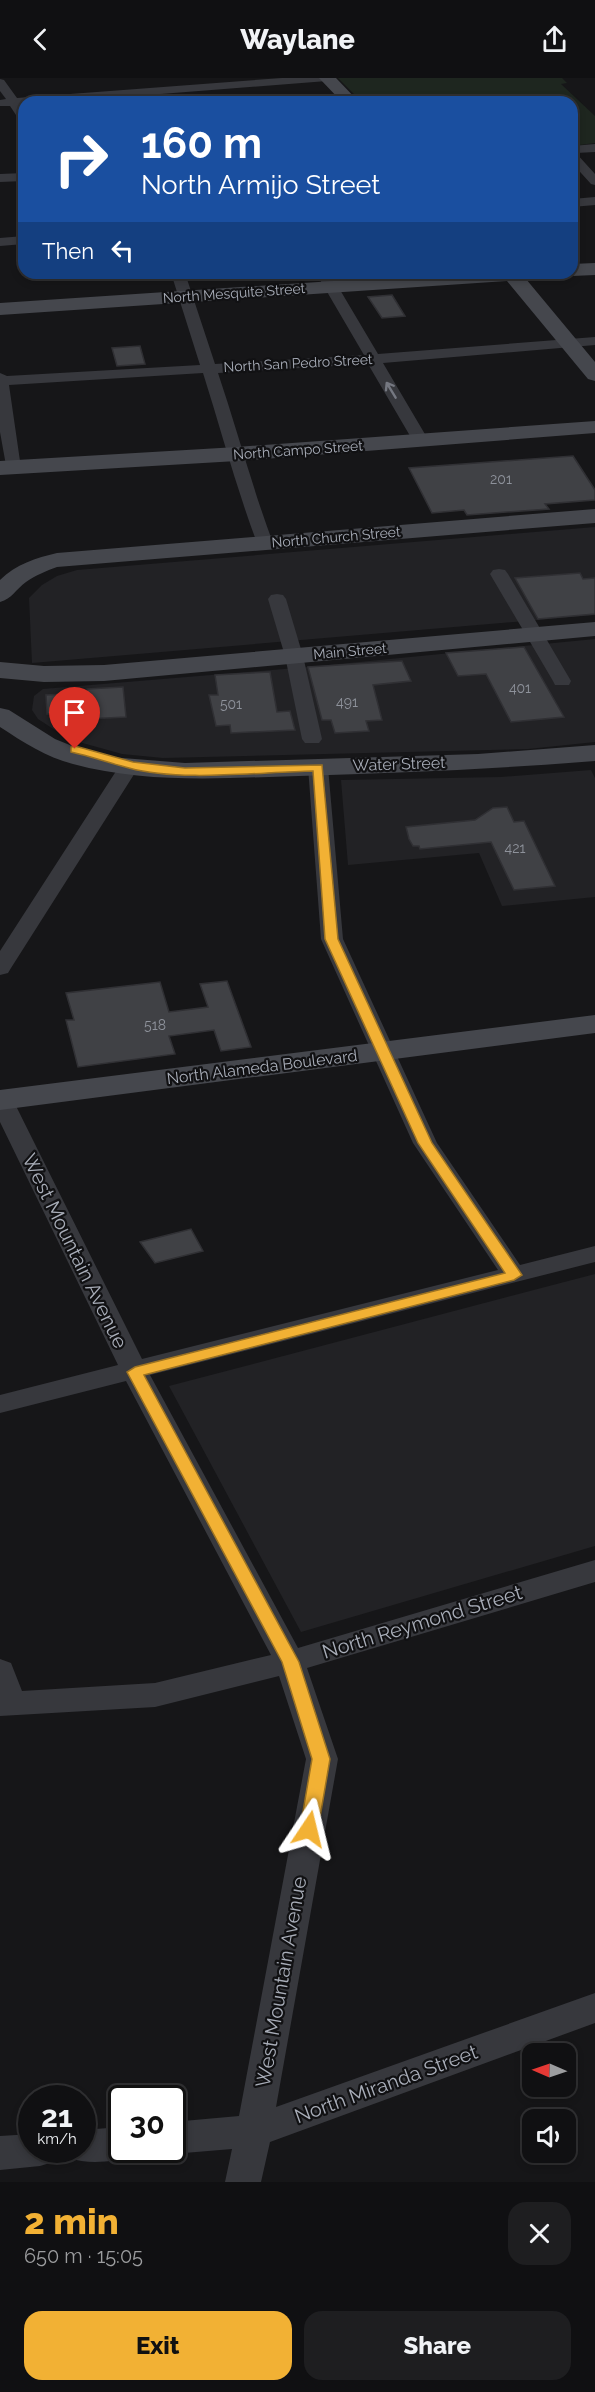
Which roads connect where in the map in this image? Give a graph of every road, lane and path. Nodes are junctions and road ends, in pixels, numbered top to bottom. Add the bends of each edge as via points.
1 (153, 78) edge
2 (327, 78) edge
3 (0, 82) edge
4 (162, 90) junction
5 (88, 96) edge
6 (167, 96) edge
7 (345, 96) edge
8 (13, 102) junction
9 (18, 102) edge
10 (0, 103) edge
11 (18, 109) edge
12 (595, 148) edge
13 (578, 149) edge
14 (578, 163) edge
15 (18, 177) edge
16 (0, 178) edge
17 (595, 181) edge
18 (595, 201) edge
19 (578, 202) edge
20 (18, 240) edge
21 (0, 242) edge
22 (595, 268) edge
23 (578, 269) edge
24 (180, 279) edge
25 (359, 279) edge
26 (516, 279) edge
27 (328, 280) edge
28 (186, 296) junction
29 (0, 309) edge
30 (595, 341) edge
31 (567, 344) junction
32 (372, 359) junction
33 (210, 368) junction
34 (595, 375) edge
35 (0, 380) edge
36 (595, 427) edge
37 (421, 441) junction
38 (237, 454) junction
39 (6, 468) edge
40 (595, 516) edge
41 (265, 543) junction
42 (499, 574) dead end
43 (277, 599) dead end
44 (0, 606) edge
45 (595, 629) edge
46 (534, 634) junction
47 (294, 656) junction
48 (0, 670) edge
49 (104, 673) junction
50 (562, 681) dead end
51 (3, 702) edge
52 (312, 739) dead end
53 (595, 753) edge
54 (130, 765) junction
55 (318, 767) junction
56 (0, 968) edge
57 (595, 1024) edge
58 (383, 1051) junction
59 (0, 1100) edge
60 (595, 1254) edge
61 (514, 1275) junction
62 (135, 1372) junction
63 (0, 1404) edge
64 (595, 1570) edge
65 (290, 1662) junction
66 (0, 1671) edge
67 (5, 1703) edge
68 (595, 2008) edge
69 (254, 2131) junction
70 (186, 2137) edge
71 (18, 2152) edge
72 (0, 2153) edge
73 (243, 2182) edge

1 - 4 street
2 - 4 street
2 - 7 street
3 - 8 street
4 - 5 street
4 - 6 street
8 - 9 street
8 - 10 street
8 - 11 street
12 - 13 street
14 - 17 street
15 - 16 street
18 - 19 street
20 - 21 street
22 - 23 street
24 - 28 street
25 - 27 street, North Mesquite Street
26 - 31 street
27 - 28 street, North Mesquite Street
27 - 32 street
28 - 29 street, North Mesquite Street
28 - 33 street
30 - 31 street, North San Pedro Street
31 - 32 street, North San Pedro Street
31 - 34 street
32 - 33 street, North San Pedro Street
37 -> 32 street
33 - 35 street, North San Pedro Street
33 - 38 street
35 - 39 street
36 - 37 street, North Campo Street
37 - 38 street, North Campo Street
38 - 39 street, North Campo Street
38 - 41 street via 245,491
40 - 41 street, North Church Street
41 - 44 street, North Church Street via 76,560 28,578
42 - 46 street
43 - 47 street
45 - 46 street, Main Street
46 - 47 street, Main Street
46 - 50 street
47 - 49 street, Main Street
47 - 52 street
48 - 49 street, Main Street
48 - 51 street via 13,679 14,686
49 - 51 street, Main Street via 51,682
51 - 54 street, Water Street via 62,752 110,765
53 - 55 street, Water Street
54 - 55 street, Water Street via 185,771
54 - 56 street
55 - 58 street via 332,939
57 - 58 street, North Alameda Boulevard
58 - 59 street, North Alameda Boulevard
58 - 61 street via 425,1143
59 - 62 street, West Mountain Avenue
60 - 61 street
61 - 62 street
62 - 63 street
62 - 65 street, West Mountain Avenue
64 - 65 street, North Reymond Street
65 - 67 street, North Reymond Street via 155,1695
65 - 69 street, West Mountain Avenue via 321,1759
66 - 67 street
68 - 69 street, North Miranda Street
69 - 70 street, North Miranda Street
69 - 73 street, West Mountain Avenue
71 - 72 street

